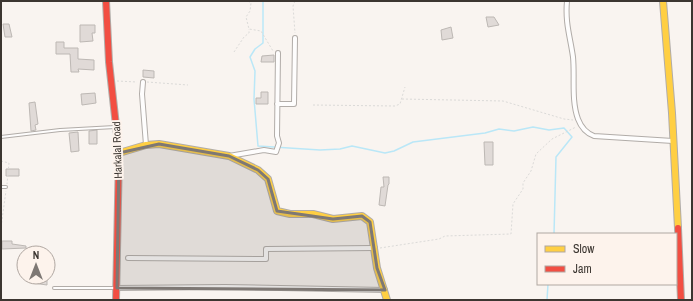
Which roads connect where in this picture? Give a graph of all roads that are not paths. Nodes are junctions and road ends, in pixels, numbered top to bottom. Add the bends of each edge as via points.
1 (106, 1) edge
2 (567, 1) edge
3 (663, 1) edge
4 (295, 38) road end
5 (278, 53) road end
6 (143, 82) road end
7 (277, 104) junction
8 (117, 127) junction
9 (1, 137) edge
10 (673, 141) junction
11 (146, 145) junction
12 (119, 153) junction
13 (229, 156) junction
14 (1, 187) edge
15 (6, 187) road end
16 (375, 248) junction
17 (128, 258) dead end
18 (54, 288) dead end
19 (116, 288) junction
20 (385, 290) junction
21 (116, 300) edge
22 (387, 300) edge
23 (681, 300) edge

1 - 8 street, Harkalal Road
2 - 10 street via 565,18 572,56 575,110 581,126 594,136
3 - 10 street
4 - 7 street via 294,104
5 - 7 street
6 - 11 street
7 - 13 street via 279,144 276,152 264,150
8 - 9 lane
8 - 12 street, Harkalal Road
10 - 23 street
11 - 12 street
11 - 13 street via 176,145
12 - 19 street, Harkalal Road
13 - 16 street via 258,170 268,179 277,211 313,214 333,219 362,216 370,222
14 - 15 lane
16 - 17 street via 266,249 266,260
16 - 20 street via 377,268
18 - 19 lane
19 - 20 street
19 - 21 street, Harkalal Road
20 - 22 street

